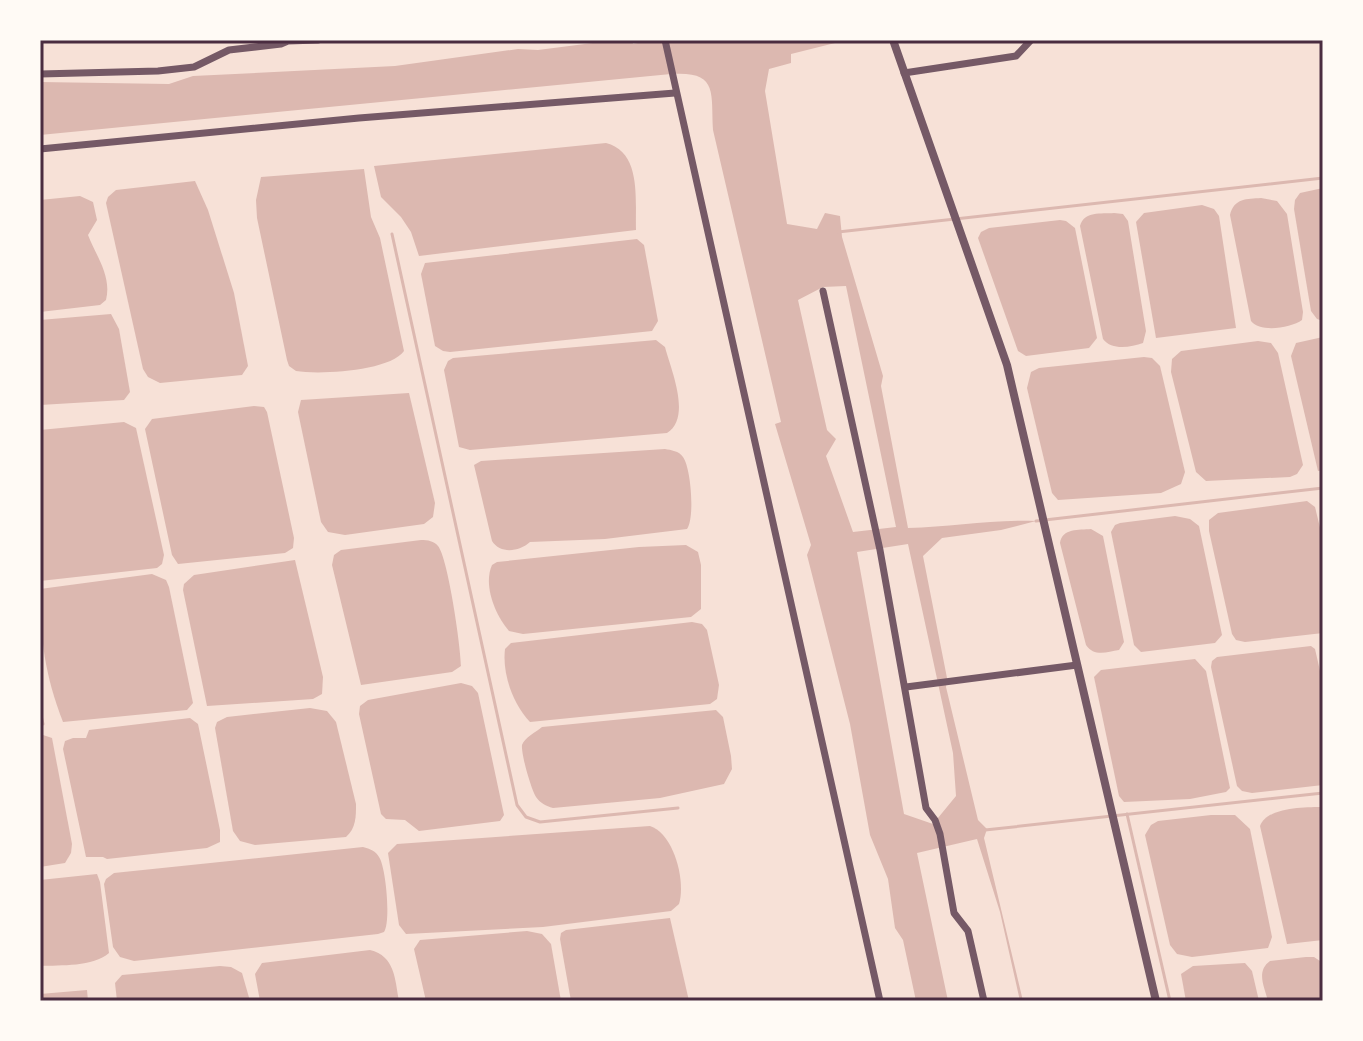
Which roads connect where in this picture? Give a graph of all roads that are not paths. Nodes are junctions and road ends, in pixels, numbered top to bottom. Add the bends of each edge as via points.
1 (318, 40) edge
2 (665, 40) edge
3 (893, 40) edge
4 (1031, 40) edge
5 (904, 73) junction
6 (40, 74) edge
7 (675, 93) junction
8 (40, 149) edge
9 (823, 291) dead end
10 (1077, 665) junction
11 (906, 687) dead end
12 (880, 1001) edge
13 (984, 1001) edge
14 (1156, 1001) edge

1 - 6 street via 229,50 194,67
2 - 7 street
3 - 5 street
4 - 5 street via 1016,56
5 - 10 street via 1007,365
7 - 8 street
7 - 12 street
9 - 13 street via 880,550 926,808 940,834 954,913 968,931
10 - 11 street
10 - 14 street

